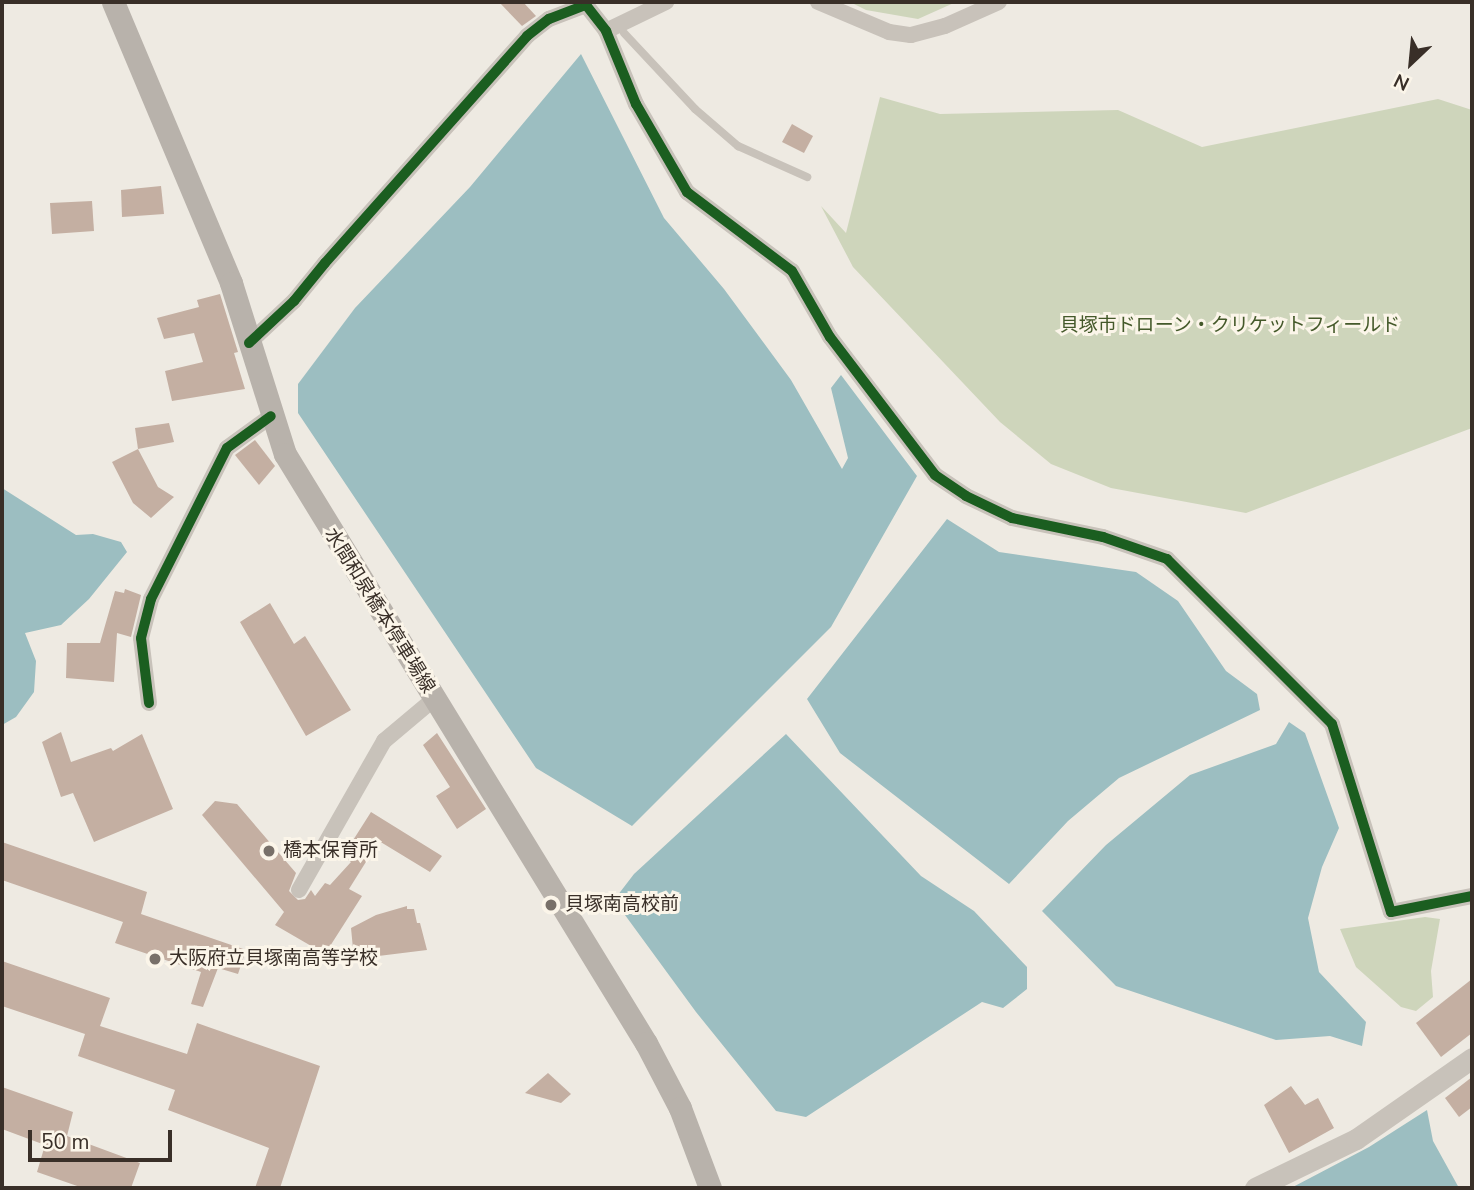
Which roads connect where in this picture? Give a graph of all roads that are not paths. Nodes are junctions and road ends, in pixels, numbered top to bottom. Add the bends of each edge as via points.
1 (113, 2) edge
2 (666, 2) edge
3 (818, 2) edge
4 (999, 2) edge
5 (606, 31) junction
6 (624, 33) dead end
7 (807, 177) dead end
8 (248, 343) junction
9 (271, 416) junction
10 (434, 699) junction
11 (149, 704) dead end
12 (299, 890) dead end
13 (1472, 896) edge
14 (1472, 1058) edge
15 (710, 1188) edge
16 (1255, 1188) edge

1 - 8 main road, 水間和泉橋本停車場線 via 221,258
2 - 5 street
3 - 4 street via 889,32 911,35 945,26
5 - 8 street via 586,5 550,19 527,36 295,301
5 - 13 street via 636,104 687,192 792,271 831,337 935,475 1012,518 1104,537 1167,559 1332,724 1391,912
6 - 7 lane via 738,146
8 - 9 main road, 水間和泉橋本停車場線
9 - 10 main road, 水間和泉橋本停車場線 via 299,479
9 - 11 street via 227,448 151,599 141,638
10 - 12 street via 384,741
10 - 15 main road, 水間和泉橋本停車場線 via 646,1043 680,1108
14 - 16 street via 1356,1139

